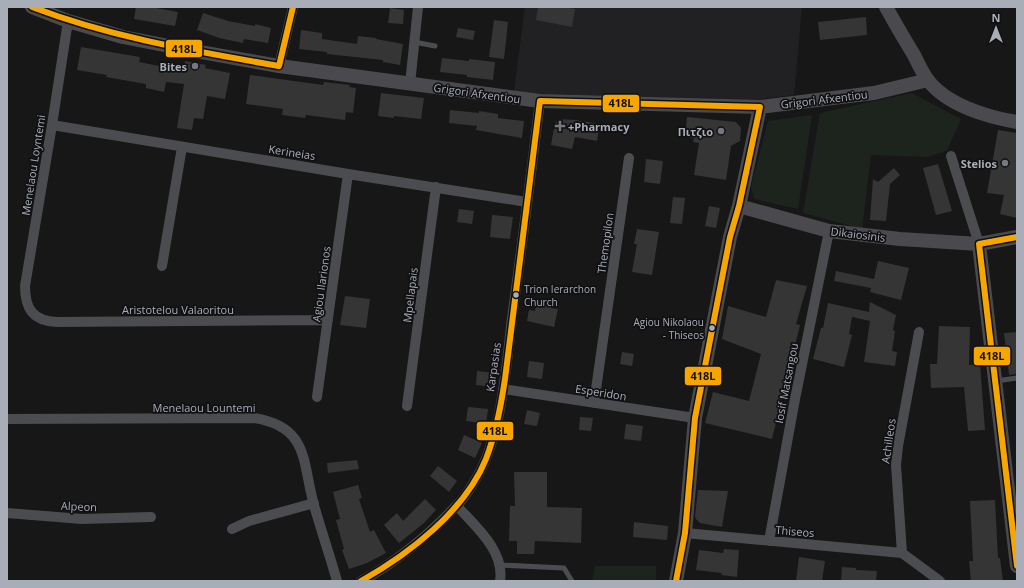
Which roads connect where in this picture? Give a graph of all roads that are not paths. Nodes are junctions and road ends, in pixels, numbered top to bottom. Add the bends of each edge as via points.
1 (32, 7) edge
2 (293, 7) edge
3 (418, 7) edge
4 (886, 7) edge
5 (68, 21) junction
6 (414, 42) junction
7 (435, 46) dead end
8 (279, 66) junction
9 (928, 80) junction
10 (410, 84) junction
11 (540, 101) junction
12 (760, 107) junction
13 (1017, 122) edge
14 (52, 125) junction
15 (182, 147) junction
16 (950, 156) dead end
17 (629, 158) dead end
18 (348, 174) junction
19 (436, 187) junction
20 (528, 202) junction
21 (739, 206) junction
22 (829, 231) junction
23 (1017, 237) edge
24 (979, 244) junction
25 (162, 266) dead end
26 (32, 312) joint
27 (328, 320) junction
28 (919, 332) dead end
29 (1017, 378) edge
30 (995, 381) junction
31 (503, 389) junction
32 (317, 397) dead end
33 (594, 403) junction
34 (407, 406) dead end
35 (695, 418) junction
36 (7, 419) edge
37 (314, 503) junction
38 (1013, 504) edge
39 (457, 506) junction
40 (7, 513) edge
41 (151, 517) dead end
42 (232, 529) dead end
43 (685, 533) junction
44 (769, 541) junction
45 (902, 553) junction
46 (500, 565) junction
47 (1017, 566) edge
48 (337, 581) edge
49 (361, 581) edge
50 (500, 581) edge
51 (572, 581) edge
52 (676, 581) edge
53 (940, 581) edge

1 - 5 street, Grigori Afxentiou
2 - 8 street
3 - 6 street
4 - 9 street
5 - 8 street, Grigori Afxentiou via 123,37
5 - 14 street, Menelaou Loyntemi
6 - 7 lane
6 - 10 street
8 - 10 street, Grigori Afxentiou
9 - 12 street, Grigori Afxentiou via 874,93
9 - 13 street via 962,106 985,115
10 - 11 street, Grigori Afxentiou
11 - 12 street, Grigori Afxentiou
11 - 20 street, Karpasias
12 - 21 street
14 - 15 street, Kerineias
14 - 26 street, Menelaou Loyntemi via 25,286 26,300
15 - 18 street, Kerineias
15 - 25 street
16 - 24 street
17 - 33 street, Themopilon
18 - 19 street, Kerineias
18 - 27 street, Agiou Ilarionos
19 - 20 street, Kerineias
19 - 34 street, Mpellapais
20 - 31 street, Karpasias
21 - 22 street, Dikaiosinis
21 - 35 street via 730,237
22 - 24 street, Dikaiosinis
22 - 44 street, Iosif Matsangou
23 - 24 street, Dikaiosinis
24 - 30 street
26 - 27 street, Aristotelou Valaoritou via 41,320 57,322
27 - 32 street, Agiou Ilarionos
28 - 45 street, Achilleos via 896,465
29 - 30 lane
30 - 38 street
31 - 33 street, Esperidon
31 - 39 street, Karpasias via 488,453 478,476
33 - 35 street, Esperidon
35 - 43 street
36 - 37 street, Menelaou Lountemi via 264,420 281,427 300,447
37 - 42 street via 248,521
37 - 48 street, Menelaou Lountemi
38 - 47 street
39 - 46 street via 490,545
39 - 49 street, Karpasias via 419,541
40 - 41 street, Alpeon via 82,519
43 - 44 street, Thiseos
43 - 52 street
44 - 45 street, Thiseos
45 - 53 street
46 - 50 street
46 - 51 lane via 564,568

